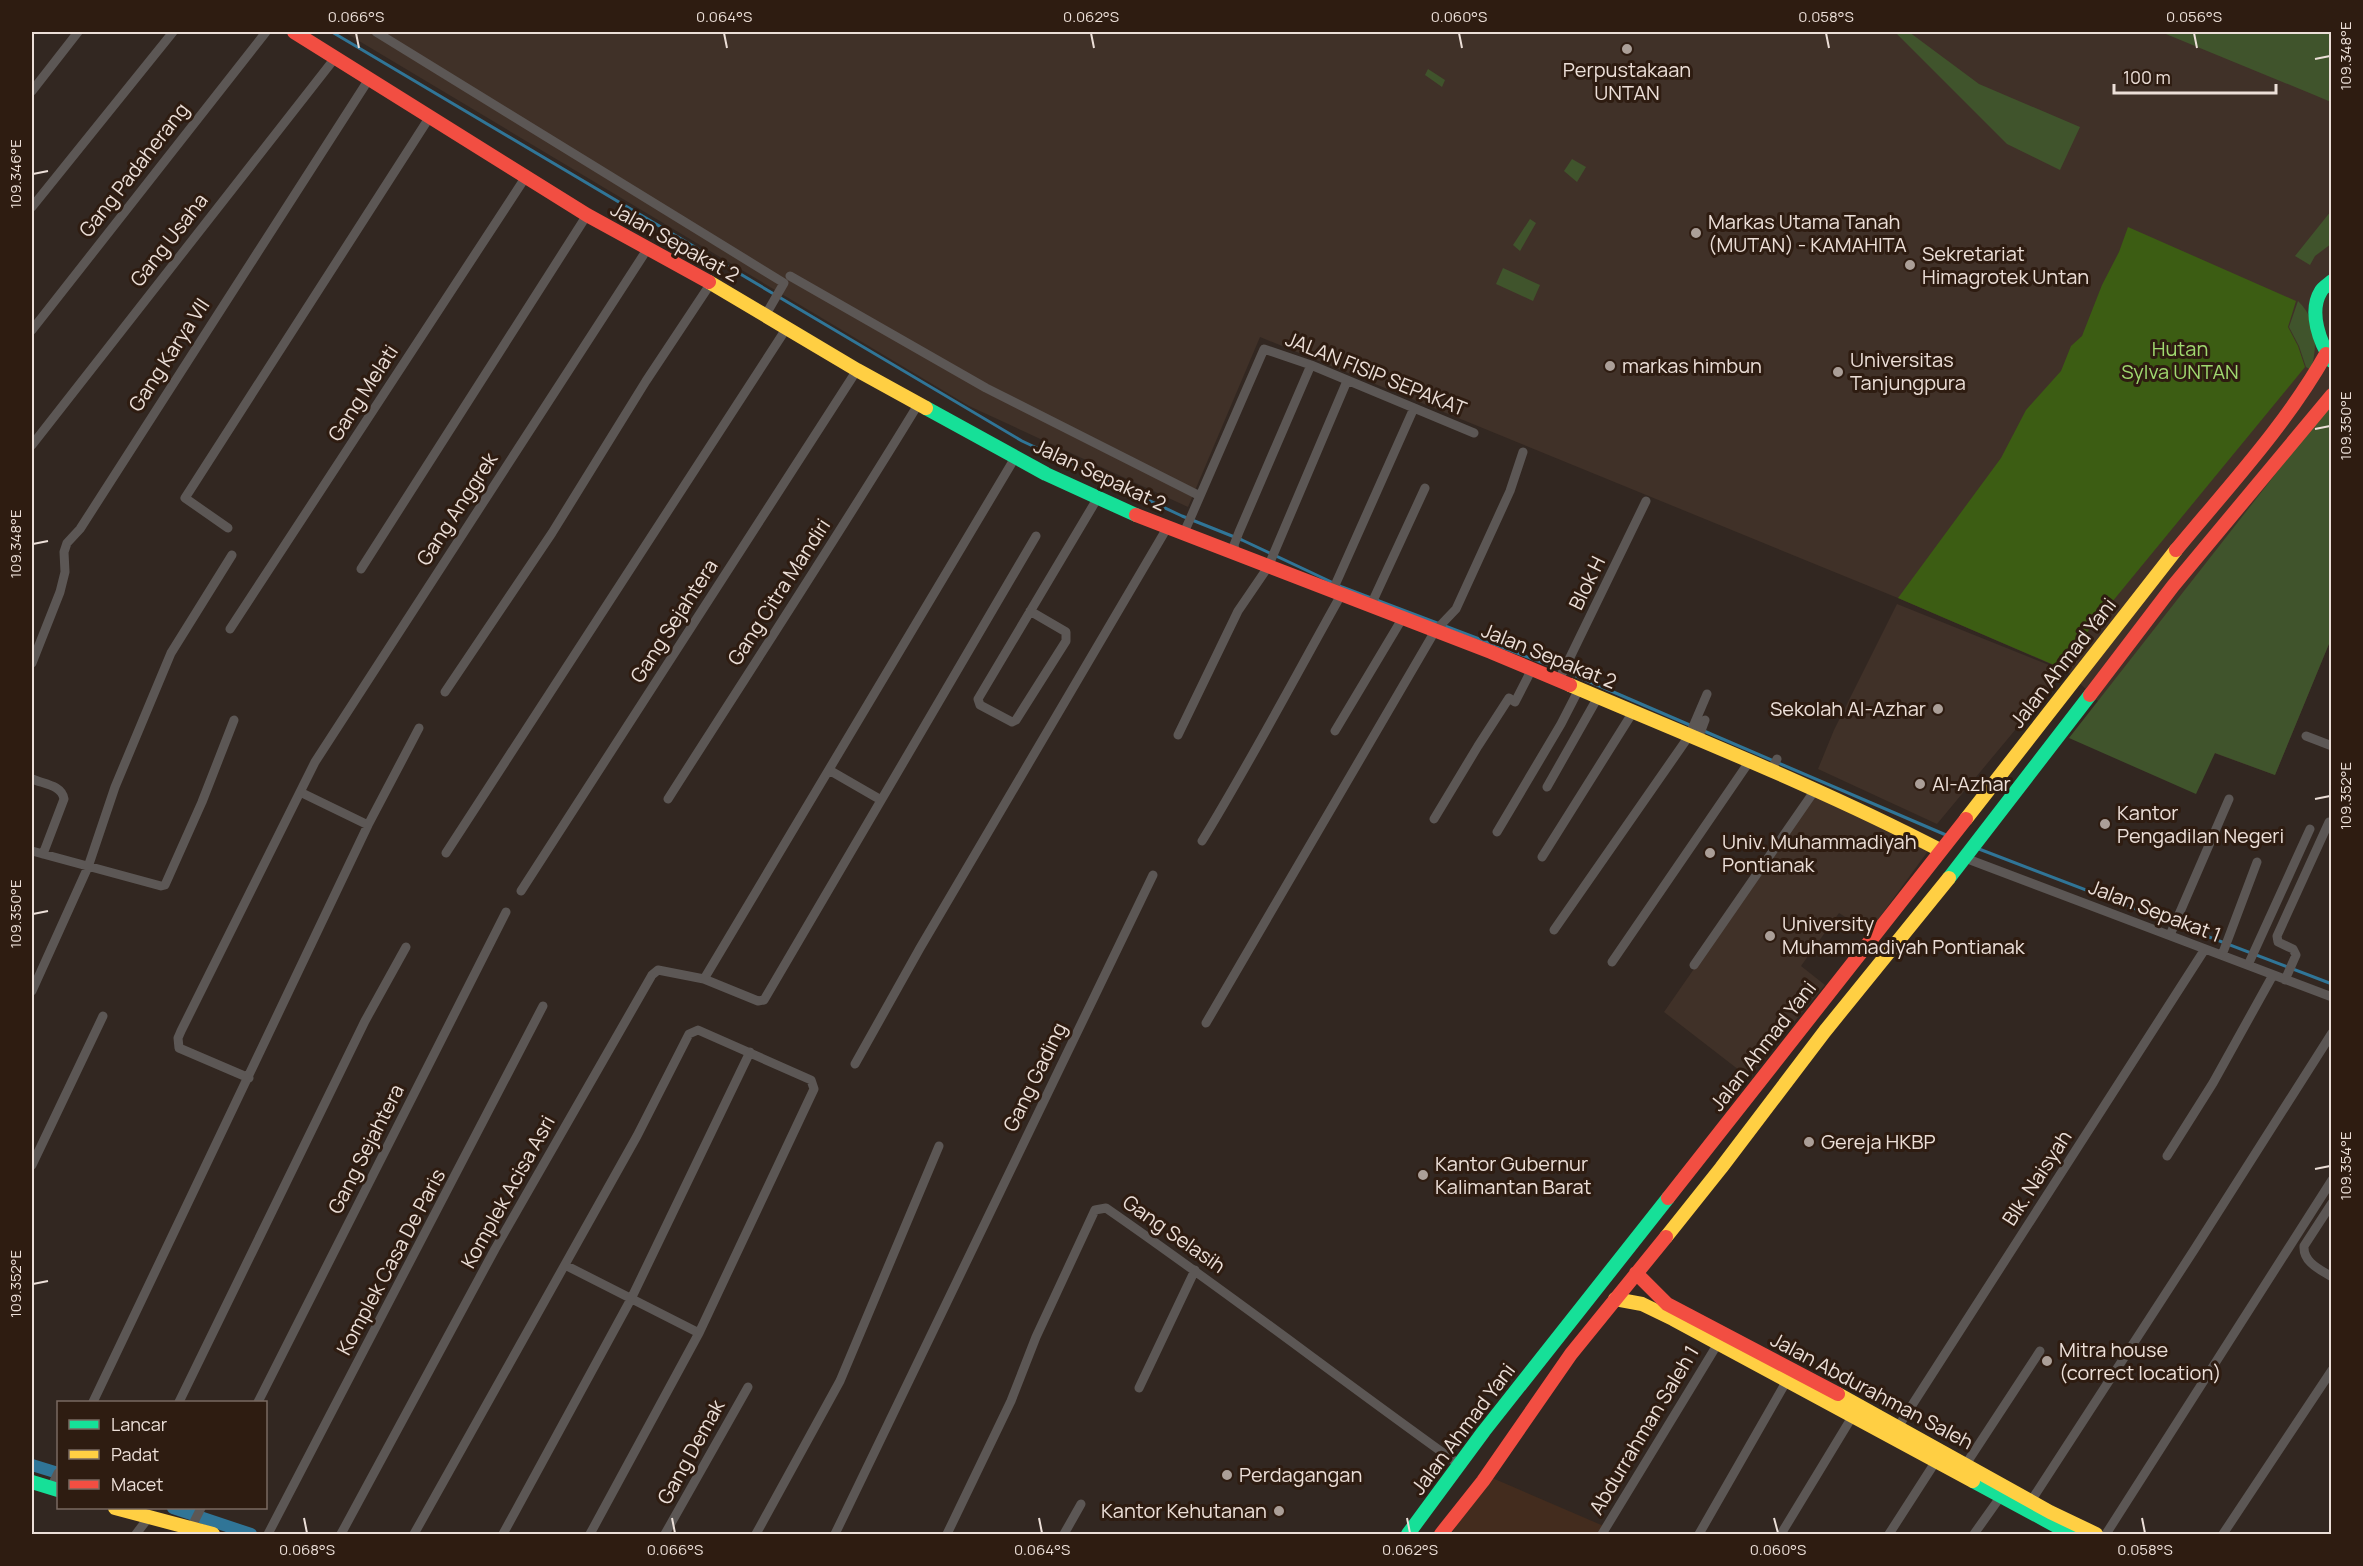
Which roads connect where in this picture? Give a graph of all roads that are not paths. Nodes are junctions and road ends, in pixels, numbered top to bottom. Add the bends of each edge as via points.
1 (78, 32) edge
2 (173, 32) edge
3 (266, 32) edge
4 (294, 32) edge
5 (376, 32) edge
6 (335, 58) junction
7 (369, 79) junction
8 (32, 91) edge
9 (429, 118) junction
10 (525, 178) junction
11 (32, 207) edge
12 (587, 215) junction
13 (648, 248) junction
14 (790, 276) dead end
15 (2331, 281) edge
16 (711, 283) junction
17 (768, 310) junction
18 (786, 329) junction
19 (32, 330) edge
20 (2329, 358) edge
21 (1311, 365) junction
22 (857, 370) junction
23 (1347, 381) junction
24 (2331, 394) edge
25 (919, 402) junction
26 (1414, 408) junction
27 (1474, 433) dead end
28 (32, 445) edge
29 (1523, 452) dead end
30 (1016, 456) junction
31 (1425, 488) dead end
32 (1200, 496) junction
33 (1097, 499) junction
34 (1646, 501) dead end
35 (228, 528) dead end
36 (1167, 528) junction
37 (1185, 531) junction
38 (1036, 536) dead end
39 (1235, 550) junction
40 (232, 555) dead end
41 (1269, 563) junction
42 (361, 568) dead end
43 (1336, 591) junction
44 (1371, 605) junction
45 (1030, 611) junction
46 (1402, 619) junction
47 (1439, 628) junction
48 (230, 629) dead end
49 (32, 663) edge
50 (1532, 669) junction
51 (1560, 678) junction
52 (1579, 689) junction
53 (445, 692) dead end
54 (1707, 694) dead end
55 (1598, 697) junction
56 (1633, 712) junction
57 (234, 720) dead end
58 (419, 728) dead end
59 (1698, 728) junction
60 (1335, 731) dead end
61 (1178, 735) dead end
62 (2306, 735) dead end
63 (2331, 746) edge
64 (1749, 762) junction
65 (829, 770) junction
66 (32, 780) edge
67 (1547, 787) dead end
68 (1815, 790) junction
69 (300, 792) junction
70 (668, 799) dead end
71 (2229, 799) dead end
72 (881, 800) junction
73 (1434, 819) dead end
74 (2329, 822) dead end
75 (368, 825) junction
76 (2310, 829) dead end
77 (1497, 832) dead end
78 (1202, 841) dead end
79 (1942, 847) junction
80 (32, 851) edge
81 (446, 853) dead end
82 (43, 854) junction
83 (1966, 856) junction
84 (1542, 857) dead end
85 (2257, 862) dead end
86 (88, 867) junction
87 (1153, 875) dead end
88 (521, 891) dead end
89 (506, 912) dead end
90 (1887, 918) junction
91 (1554, 930) dead end
92 (1905, 931) junction
93 (2171, 932) junction
94 (406, 947) dead end
95 (2205, 949) junction
96 (2223, 951) junction
97 (2252, 956) junction
98 (1612, 962) dead end
99 (1694, 965) dead end
100 (2288, 971) junction
101 (2273, 975) junction
102 (704, 979) junction
103 (32, 991) edge
104 (2331, 997) edge
105 (543, 1006) dead end
106 (103, 1016) dead end
107 (1206, 1023) dead end
108 (2331, 1033) edge
109 (750, 1052) junction
110 (855, 1064) dead end
111 (249, 1078) junction
112 (939, 1146) dead end
113 (2167, 1156) dead end
114 (32, 1165) edge
115 (2331, 1179) edge
116 (2331, 1203) edge
117 (565, 1265) junction
118 (1195, 1270) junction
119 (1636, 1273) junction
120 (2331, 1277) edge
121 (631, 1299) junction
122 (1616, 1299) junction
123 (1706, 1332) junction
124 (699, 1333) junction
125 (1717, 1345) junction
126 (2040, 1351) dead end
127 (2331, 1370) edge
128 (1786, 1382) junction
129 (748, 1387) dead end
130 (1139, 1388) dead end
131 (93, 1401) edge
132 (179, 1401) edge
133 (259, 1401) edge
134 (1852, 1417) junction
135 (1898, 1427) junction
136 (1936, 1461) junction
137 (1966, 1464) junction
138 (1460, 1465) junction
139 (32, 1482) edge
140 (54, 1486) edge
141 (2001, 1496) junction
142 (2031, 1500) junction
143 (1081, 1504) dead end
144 (130, 1509) edge
145 (200, 1509) edge
146 (2047, 1516) junction
147 (149, 1517) junction
148 (192, 1526) junction
149 (270, 1531) edge
150 (136, 1534) edge
151 (213, 1534) edge
152 (341, 1534) edge
153 (414, 1534) edge
154 (503, 1534) edge
155 (590, 1534) edge
156 (665, 1534) edge
157 (756, 1534) edge
158 (836, 1534) edge
159 (946, 1534) edge
160 (1064, 1534) edge
161 (1408, 1534) edge
162 (1441, 1534) edge
163 (1602, 1534) edge
164 (1699, 1534) edge
165 (1781, 1534) edge
166 (1889, 1534) edge
167 (1974, 1534) edge
168 (2071, 1534) edge
169 (2096, 1534) edge
170 (2106, 1534) edge
171 (2223, 1534) edge

1 - 8 street
2 - 11 street
3 - 19 street, Gang Padaherang
4 - 6 main road, Jalan Sepakat 2
5 - 17 street via 784,283
6 - 7 main road, Jalan Sepakat 2
6 - 28 street, Gang Usaha
7 - 9 main road, Jalan Sepakat 2
7 - 49 street, Gang Karya VII via 80,529 67,543 63,581
9 - 10 main road, Jalan Sepakat 2
9 - 35 street via 185,498
10 - 12 main road, Jalan Sepakat 2
10 - 48 street, Gang Melati
12 - 13 main road, Jalan Sepakat 2
12 - 42 street
13 - 16 main road, Jalan Sepakat 2
13 - 69 street, Gang Anggrek via 361,690
14 - 32 street via 986,388
15 - 20 main road via 2321,291 2317,316 2320,342
16 - 17 main road, Jalan Sepakat 2
16 - 53 street via 552,533
17 - 18 main road, Jalan Sepakat 2
18 - 22 main road, Jalan Sepakat 2
18 - 81 street
20 - 79 main road, Jalan Ahmad Yani
21 - 23 street, JALAN FISIP SEPAKAT
21 - 32 street, JALAN FISIP SEPAKAT via 1264,349
21 - 39 street via 1239,532
22 - 25 main road, Jalan Sepakat 2
22 - 88 street, Gang Sejahtera
23 - 26 street, JALAN FISIP SEPAKAT
23 - 41 street
24 - 83 main road, Jalan Ahmad Yani via 2174,586
25 - 30 main road, Jalan Sepakat 2
25 - 70 street, Gang Citra Mandiri
26 - 27 street, JALAN FISIP SEPAKAT
26 - 43 street
29 - 47 street via 1510,491 1456,609
30 - 33 main road, Jalan Sepakat 2
30 - 65 street
31 - 44 street
32 - 37 street
33 - 36 main road, Jalan Sepakat 2
33 - 45 street
34 - 51 street, Blok H
36 - 37 main road, Jalan Sepakat 2
36 - 110 street
37 - 39 main road, Jalan Sepakat 2
38 - 72 street
39 - 41 main road, Jalan Sepakat 2
40 - 86 street via 171,653 115,787
41 - 43 main road, Jalan Sepakat 2
41 - 61 street via 1238,611
43 - 44 main road, Jalan Sepakat 2
43 - 78 street via 1240,779
44 - 46 main road, Jalan Sepakat 2
45 - 45 street via 1066,632 1066,641 1012,722 980,705 978,699
46 - 47 main road, Jalan Sepakat 2
46 - 60 street
47 - 50 main road, Jalan Sepakat 2
47 - 107 street
50 - 51 main road, Jalan Sepakat 2
50 - 73 street via 1515,702 1509,698
51 - 52 main road, Jalan Sepakat 2
52 - 55 main road, Jalan Sepakat 2
52 - 77 street
54 - 59 street
55 - 56 main road, Jalan Sepakat 2
55 - 67 street
56 - 59 main road, Jalan Sepakat 2
56 - 84 street
57 - 86 street via 165,885
58 - 75 street
59 - 64 main road, Jalan Sepakat 2
59 - 91 street
62 - 63 street
64 - 68 main road, Jalan Sepakat 2 via 1773,766
64 - 98 street
65 - 72 street
65 - 102 street
66 - 82 street via 60,789 64,800
68 - 79 main road, Jalan Sepakat 2
68 - 99 street
69 - 75 street
69 - 111 street, Gang Anggrek via 178,1038 179,1048
71 - 93 street
72 - 102 street, Komplek Acisa Asri via 764,1000
74 - 100 street via 2277,936 2278,942 2295,951
75 - 111 street
76 - 97 street
79 - 90 main road, Jalan Ahmad Yani
80 - 82 street
82 - 86 street
83 - 92 main road, Jalan Ahmad Yani
83 - 93 street, Jalan Sepakat 1
85 - 96 street
86 - 103 street
87 - 158 street, Gang Gading
89 - 133 street, Gang Sejahtera
90 - 92 main road
90 - 138 main road, Jalan Ahmad Yani
92 - 119 main road, Jalan Ahmad Yani
93 - 95 street, Jalan Sepakat 1
94 - 132 street via 365,1021
95 - 96 street, Jalan Sepakat 1
95 - 135 street, Blk. Naisyah
96 - 97 street, Jalan Sepakat 1
97 - 101 street, Jalan Sepakat 1
100 - 101 street, Jalan Sepakat 1
100 - 104 street, Jalan Sepakat 1
101 - 113 street
102 - 152 street, Komplek Acisa Asri via 658,970 652,975 495,1250
105 - 149 street, Komplek Casa De Paris
106 - 114 street
108 - 142 street
109 - 117 street via 698,1030 689,1034
109 - 121 street
109 - 124 street via 811,1080 814,1089
111 - 131 street
112 - 157 street via 840,1381
115 - 170 street
116 - 120 street via 2303,1251 2313,1265
117 - 121 street
117 - 153 street
118 - 130 street
118 - 138 street, Gang Selasih
118 - 159 street, Gang Selasih via 1106,1208 1095,1210 1011,1401
119 - 122 main road, Jalan Ahmad Yani
119 - 123 main road, Jalan Abdurahman Saleh via 1667,1304
121 - 124 street
121 - 154 street
122 - 123 main road, Jalan Abdurahman Saleh via 1642,1304
122 - 162 main road, Jalan Ahmad Yani via 1571,1354 1483,1481
123 - 125 main road, Jalan Abdurahman Saleh
123 - 135 main road, Jalan Abdurahman Saleh
124 - 155 street
125 - 128 main road, Jalan Abdurahman Saleh
125 - 163 street, Abdurrahman Saleh 1
126 - 137 street
127 - 171 street
128 - 134 main road, Jalan Abdurahman Saleh
128 - 164 street
129 - 156 street, Gang Demak
134 - 136 main road, Jalan Abdurahman Saleh
134 - 165 street
135 - 137 main road, Jalan Abdurahman Saleh
136 - 141 main road, Jalan Abdurahman Saleh
136 - 166 street
137 - 142 main road, Jalan Abdurahman Saleh
138 - 161 main road, Jalan Ahmad Yani
139 - 140 main road
141 - 146 main road, Jalan Abdurahman Saleh
141 - 167 street
142 - 146 main road, Jalan Abdurahman Saleh
143 - 160 street
144 - 147 main road
145 - 148 street
146 - 168 main road, Jalan Abdurahman Saleh
146 - 169 main road, Jalan Abdurahman Saleh
147 - 148 main road
147 - 150 street
148 - 151 main road

